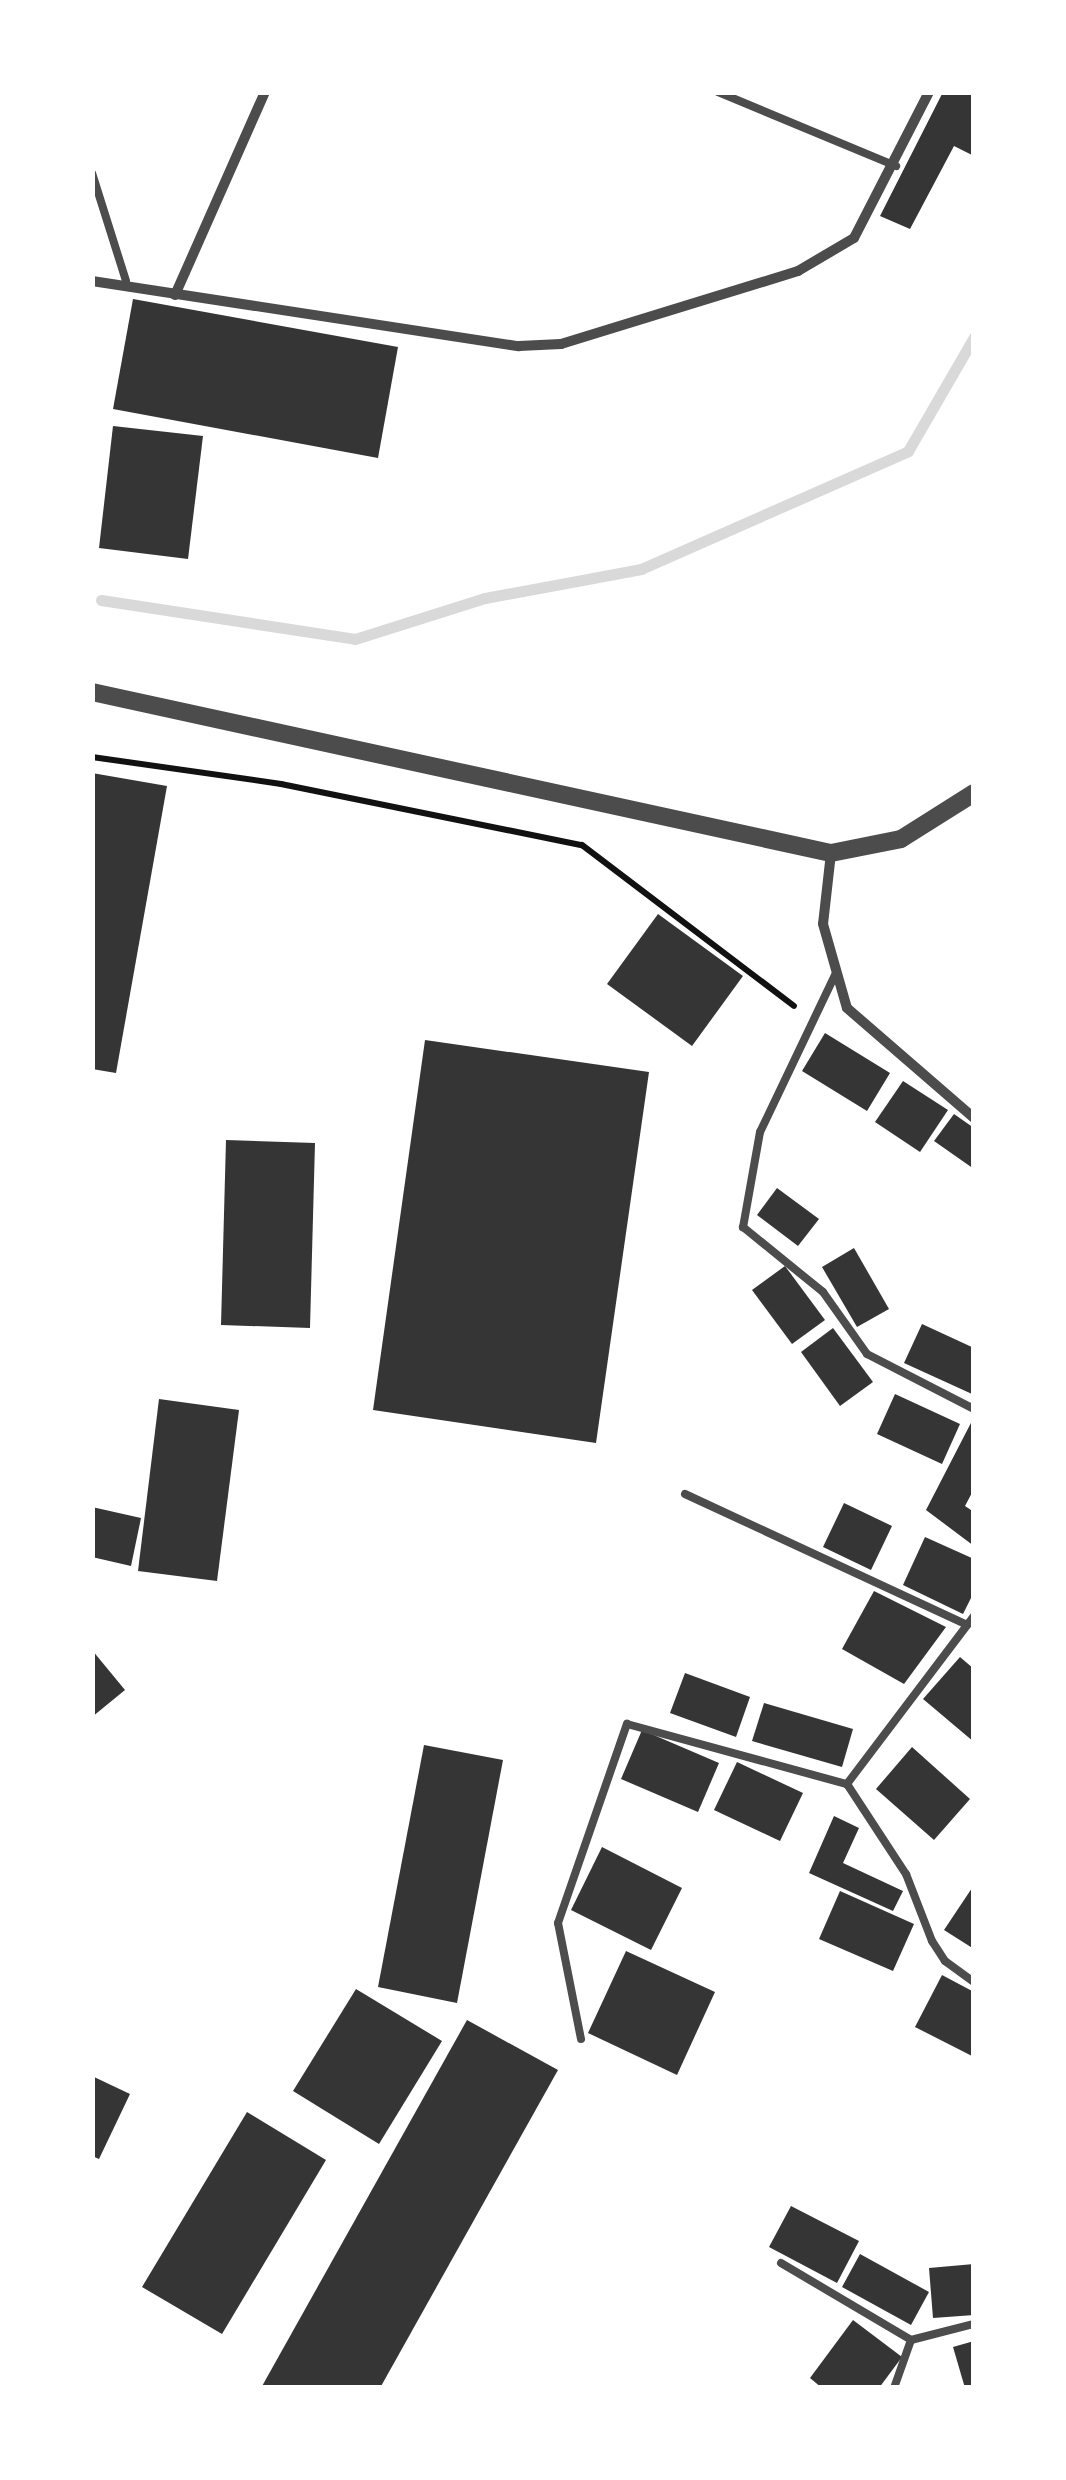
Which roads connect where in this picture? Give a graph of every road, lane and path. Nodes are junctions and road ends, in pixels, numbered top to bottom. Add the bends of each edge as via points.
1 (265, 92) edge
2 (718, 92) edge
3 (928, 92) edge
4 (896, 166) junction
5 (92, 173) edge
6 (92, 281) edge
7 (126, 282) junction
8 (175, 295) junction
9 (92, 692) edge
10 (92, 757) edge
11 (974, 793) edge
12 (831, 854) junction
13 (835, 974) junction
14 (813, 1021) junction
15 (974, 1118) edge
16 (974, 1410) edge
17 (685, 1494) dead end
18 (970, 1620) edge
19 (847, 1784) junction
20 (974, 1982) edge
21 (581, 2038) dead end
22 (781, 2263) dead end
23 (974, 2324) edge
24 (910, 2340) junction
25 (894, 2388) edge

1 - 8 street
2 - 4 lane
3 - 4 street
4 - 8 street via 854,238 798,271 561,344 519,346
5 - 7 lane
6 - 7 street
7 - 8 street
9 - 12 street
10 - 14 path via 281,784 582,845
11 - 12 street via 901,839
12 - 13 street via 823,924
13 - 14 lane
13 - 15 street via 847,1008
14 - 16 lane via 760,1132 743,1227 823,1292 867,1354
17 - 18 lane
18 - 19 lane
19 - 20 lane via 906,1874 939,1951
19 - 21 lane via 628,1724 558,1923
22 - 24 lane
23 - 24 lane
24 - 25 lane

